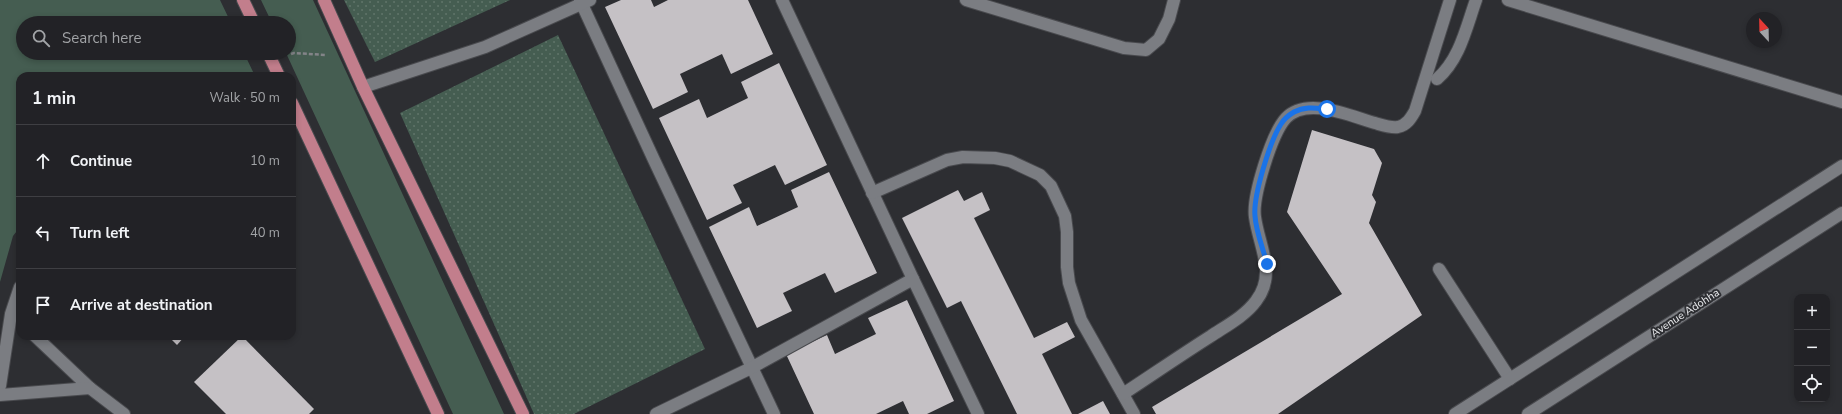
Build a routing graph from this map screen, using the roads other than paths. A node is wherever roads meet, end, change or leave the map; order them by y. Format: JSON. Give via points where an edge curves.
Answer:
{"nodes":[{"id":1,"x":243,"y":0,"type":"edge"},
{"id":2,"x":324,"y":0,"type":"edge"},
{"id":3,"x":782,"y":0,"type":"edge"},
{"id":4,"x":966,"y":0,"type":"edge"},
{"id":5,"x":1174,"y":0,"type":"edge"},
{"id":6,"x":1450,"y":0,"type":"edge"},
{"id":7,"x":1476,"y":0,"type":"edge"},
{"id":8,"x":1508,"y":0,"type":"edge"},
{"id":9,"x":584,"y":1,"type":"edge"},
{"id":10,"x":251,"y":16,"type":"edge"},
{"id":11,"x":272,"y":60,"type":"edge"},
{"id":12,"x":277,"y":72,"type":"edge"},
{"id":13,"x":1437,"y":79,"type":"dead end"},
{"id":14,"x":362,"y":87,"type":"junction"},
{"id":15,"x":1842,"y":102,"type":"edge"},
{"id":16,"x":296,"y":112,"type":"edge"},
{"id":17,"x":1842,"y":166,"type":"edge"},
{"id":18,"x":872,"y":192,"type":"junction"},
{"id":19,"x":1842,"y":213,"type":"edge"},
{"id":20,"x":1439,"y":269,"type":"dead end"},
{"id":21,"x":913,"y":279,"type":"junction"},
{"id":22,"x":16,"y":318,"type":"edge"},
{"id":23,"x":39,"y":340,"type":"edge"},
{"id":24,"x":752,"y":368,"type":"junction"},
{"id":25,"x":1510,"y":379,"type":"junction"},
{"id":26,"x":0,"y":386,"type":"edge"},
{"id":27,"x":90,"y":388,"type":"junction"},
{"id":28,"x":1122,"y":394,"type":"junction"},
{"id":29,"x":0,"y":395,"type":"edge"},
{"id":30,"x":124,"y":414,"type":"edge"},
{"id":31,"x":438,"y":414,"type":"edge"},
{"id":32,"x":523,"y":414,"type":"edge"},
{"id":33,"x":656,"y":414,"type":"edge"},
{"id":34,"x":774,"y":414,"type":"edge"},
{"id":35,"x":978,"y":414,"type":"edge"},
{"id":36,"x":1134,"y":414,"type":"edge"},
{"id":37,"x":1455,"y":414,"type":"edge"},
{"id":38,"x":1528,"y":414,"type":"edge"}],
"edges":[{"from":1,"to":10,"type":"main road"},
{"from":2,"to":14,"type":"main road"},
{"from":3,"to":18,"type":"street"},
{"from":4,"to":5,"type":"street","via":[[1124,48],[1146,50],[1159,39]]},
{"from":6,"to":28,"type":"street","via":[[1415,111],[1405,124],[1391,127],[1327,109],[1305,108],[1295,111],[1281,124],[1259,183],[1255,203],[1257,228],[1267,264],[1267,276],[1256,301],[1236,319]]},
{"from":7,"to":13,"type":"street","via":[[1455,58]]},
{"from":8,"to":15,"type":"street"},
{"from":9,"to":14,"type":"street","via":[[485,47]]},
{"from":9,"to":24,"type":"street"},
{"from":11,"to":12,"type":"main road"},
{"from":14,"to":32,"type":"main road"},
{"from":16,"to":31,"type":"main road"},
{"from":17,"to":25,"type":"street"},
{"from":18,"to":21,"type":"street"},
{"from":18,"to":28,"type":"street","via":[[947,160],[963,157],[1003,159],[1040,175],[1051,186],[1064,216],[1068,272],[1076,308]]},
{"from":19,"to":38,"type":"street","name":"Avenue Adohha"},
{"from":20,"to":25,"type":"street"},
{"from":21,"to":24,"type":"street"},
{"from":21,"to":35,"type":"street"},
{"from":22,"to":26,"type":"street"},
{"from":23,"to":27,"type":"street"},
{"from":24,"to":33,"type":"street"},
{"from":24,"to":34,"type":"street"},
{"from":25,"to":37,"type":"street"},
{"from":27,"to":29,"type":"street"},
{"from":27,"to":30,"type":"street"},
{"from":28,"to":36,"type":"street"}]}
